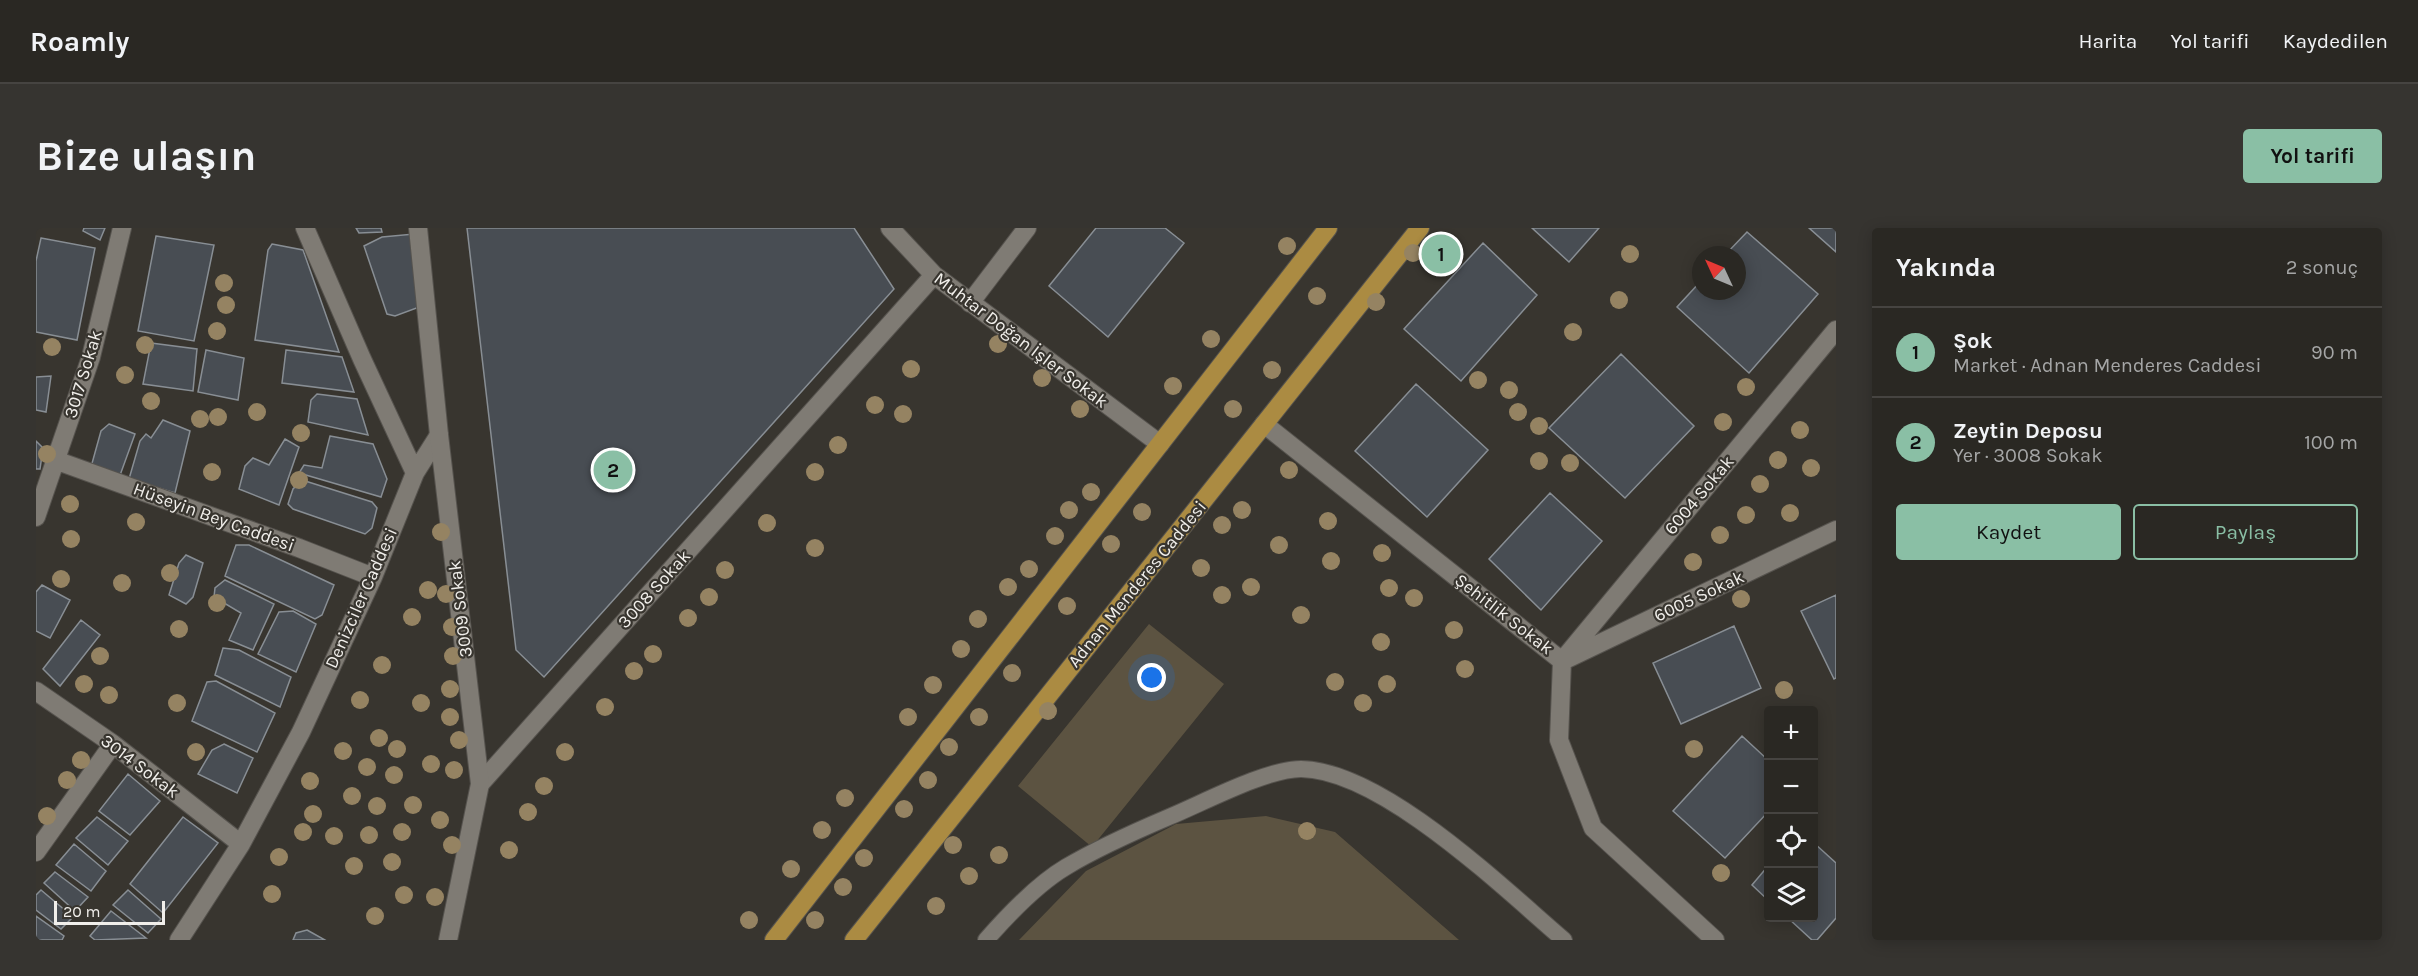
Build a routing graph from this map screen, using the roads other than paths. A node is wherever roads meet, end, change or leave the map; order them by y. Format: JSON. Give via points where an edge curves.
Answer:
{"nodes":[{"id":1,"x":122,"y":228,"type":"edge"},
{"id":2,"x":305,"y":228,"type":"edge"},
{"id":3,"x":418,"y":228,"type":"edge"},
{"id":4,"x":890,"y":228,"type":"edge"},
{"id":5,"x":1027,"y":228,"type":"edge"},
{"id":6,"x":1328,"y":228,"type":"edge"},
{"id":7,"x":1420,"y":228,"type":"edge"},
{"id":8,"x":934,"y":275,"type":"junction"},
{"id":9,"x":970,"y":303,"type":"junction"},
{"id":10,"x":1835,"y":333,"type":"edge"},
{"id":11,"x":1264,"y":424,"type":"junction"},
{"id":12,"x":439,"y":435,"type":"junction"},
{"id":13,"x":1160,"y":444,"type":"junction"},
{"id":14,"x":55,"y":460,"type":"junction"},
{"id":15,"x":415,"y":473,"type":"junction"},
{"id":16,"x":41,"y":486,"type":"edge"},
{"id":17,"x":36,"y":517,"type":"edge"},
{"id":18,"x":1836,"y":531,"type":"edge"},
{"id":19,"x":373,"y":577,"type":"junction"},
{"id":20,"x":1563,"y":661,"type":"junction"},
{"id":21,"x":36,"y":691,"type":"edge"},
{"id":22,"x":112,"y":744,"type":"junction"},
{"id":23,"x":480,"y":784,"type":"junction"},
{"id":24,"x":241,"y":844,"type":"junction"},
{"id":25,"x":36,"y":852,"type":"edge"},
{"id":26,"x":179,"y":940,"type":"edge"},
{"id":27,"x":448,"y":940,"type":"edge"},
{"id":28,"x":774,"y":940,"type":"edge"},
{"id":29,"x":854,"y":940,"type":"edge"},
{"id":30,"x":986,"y":940,"type":"edge"},
{"id":31,"x":1564,"y":940,"type":"edge"},
{"id":32,"x":1715,"y":940,"type":"edge"}],
"edges":[{"from":1,"to":14,"type":"street","name":"3017 Sokak","via":[[91,357]]},
{"from":2,"to":15,"type":"street"},
{"from":3,"to":12,"type":"street"},
{"from":4,"to":8,"type":"street","name":"Muhtar Doğan İşler Sokak"},
{"from":5,"to":9,"type":"street"},
{"from":6,"to":13,"type":"main road"},
{"from":7,"to":11,"type":"main road","name":"Adnan Menderes Caddesi"},
{"from":8,"to":9,"type":"street","name":"Muhtar Doğan İşler Sokak"},
{"from":8,"to":23,"type":"street","name":"3008 Sokak"},
{"from":9,"to":13,"type":"street","name":"Muhtar Doğan İşler Sokak"},
{"from":10,"to":20,"type":"street","name":"6004 Sokak"},
{"from":11,"to":20,"type":"street","name":"Şehitlik Sokak"},
{"from":11,"to":29,"type":"main road","name":"Adnan Menderes Caddesi"},
{"from":12,"to":15,"type":"street","name":"Denizciler Caddesi"},
{"from":12,"to":23,"type":"street","name":"3009 Sokak"},
{"from":13,"to":28,"type":"main road"},
{"from":14,"to":16,"type":"street","name":"3017 Sokak"},
{"from":14,"to":19,"type":"street","name":"Hüseyin Bey Caddesi"},
{"from":15,"to":19,"type":"street","name":"Denizciler Caddesi"},
{"from":16,"to":17,"type":"street","name":"3017 Sokak"},
{"from":18,"to":20,"type":"street","name":"6005 Sokak"},
{"from":19,"to":24,"type":"street","name":"Denizciler Caddesi","via":[[301,732]]},
{"from":20,"to":32,"type":"street","name":"Şehitlik Sokak","via":[[1559,740],[1593,828]]},
{"from":21,"to":22,"type":"street","name":"3014 Sokak"},
{"from":22,"to":24,"type":"street","name":"3014 Sokak"},
{"from":22,"to":25,"type":"street"},
{"from":23,"to":27,"type":"street"},
{"from":24,"to":26,"type":"street","name":"Denizciler Caddesi"},
{"from":30,"to":31,"type":"lane","via":[[1009,914],[1065,867],[1266,776],[1300,769],[1334,774],[1392,802],[1462,853]]}]}
